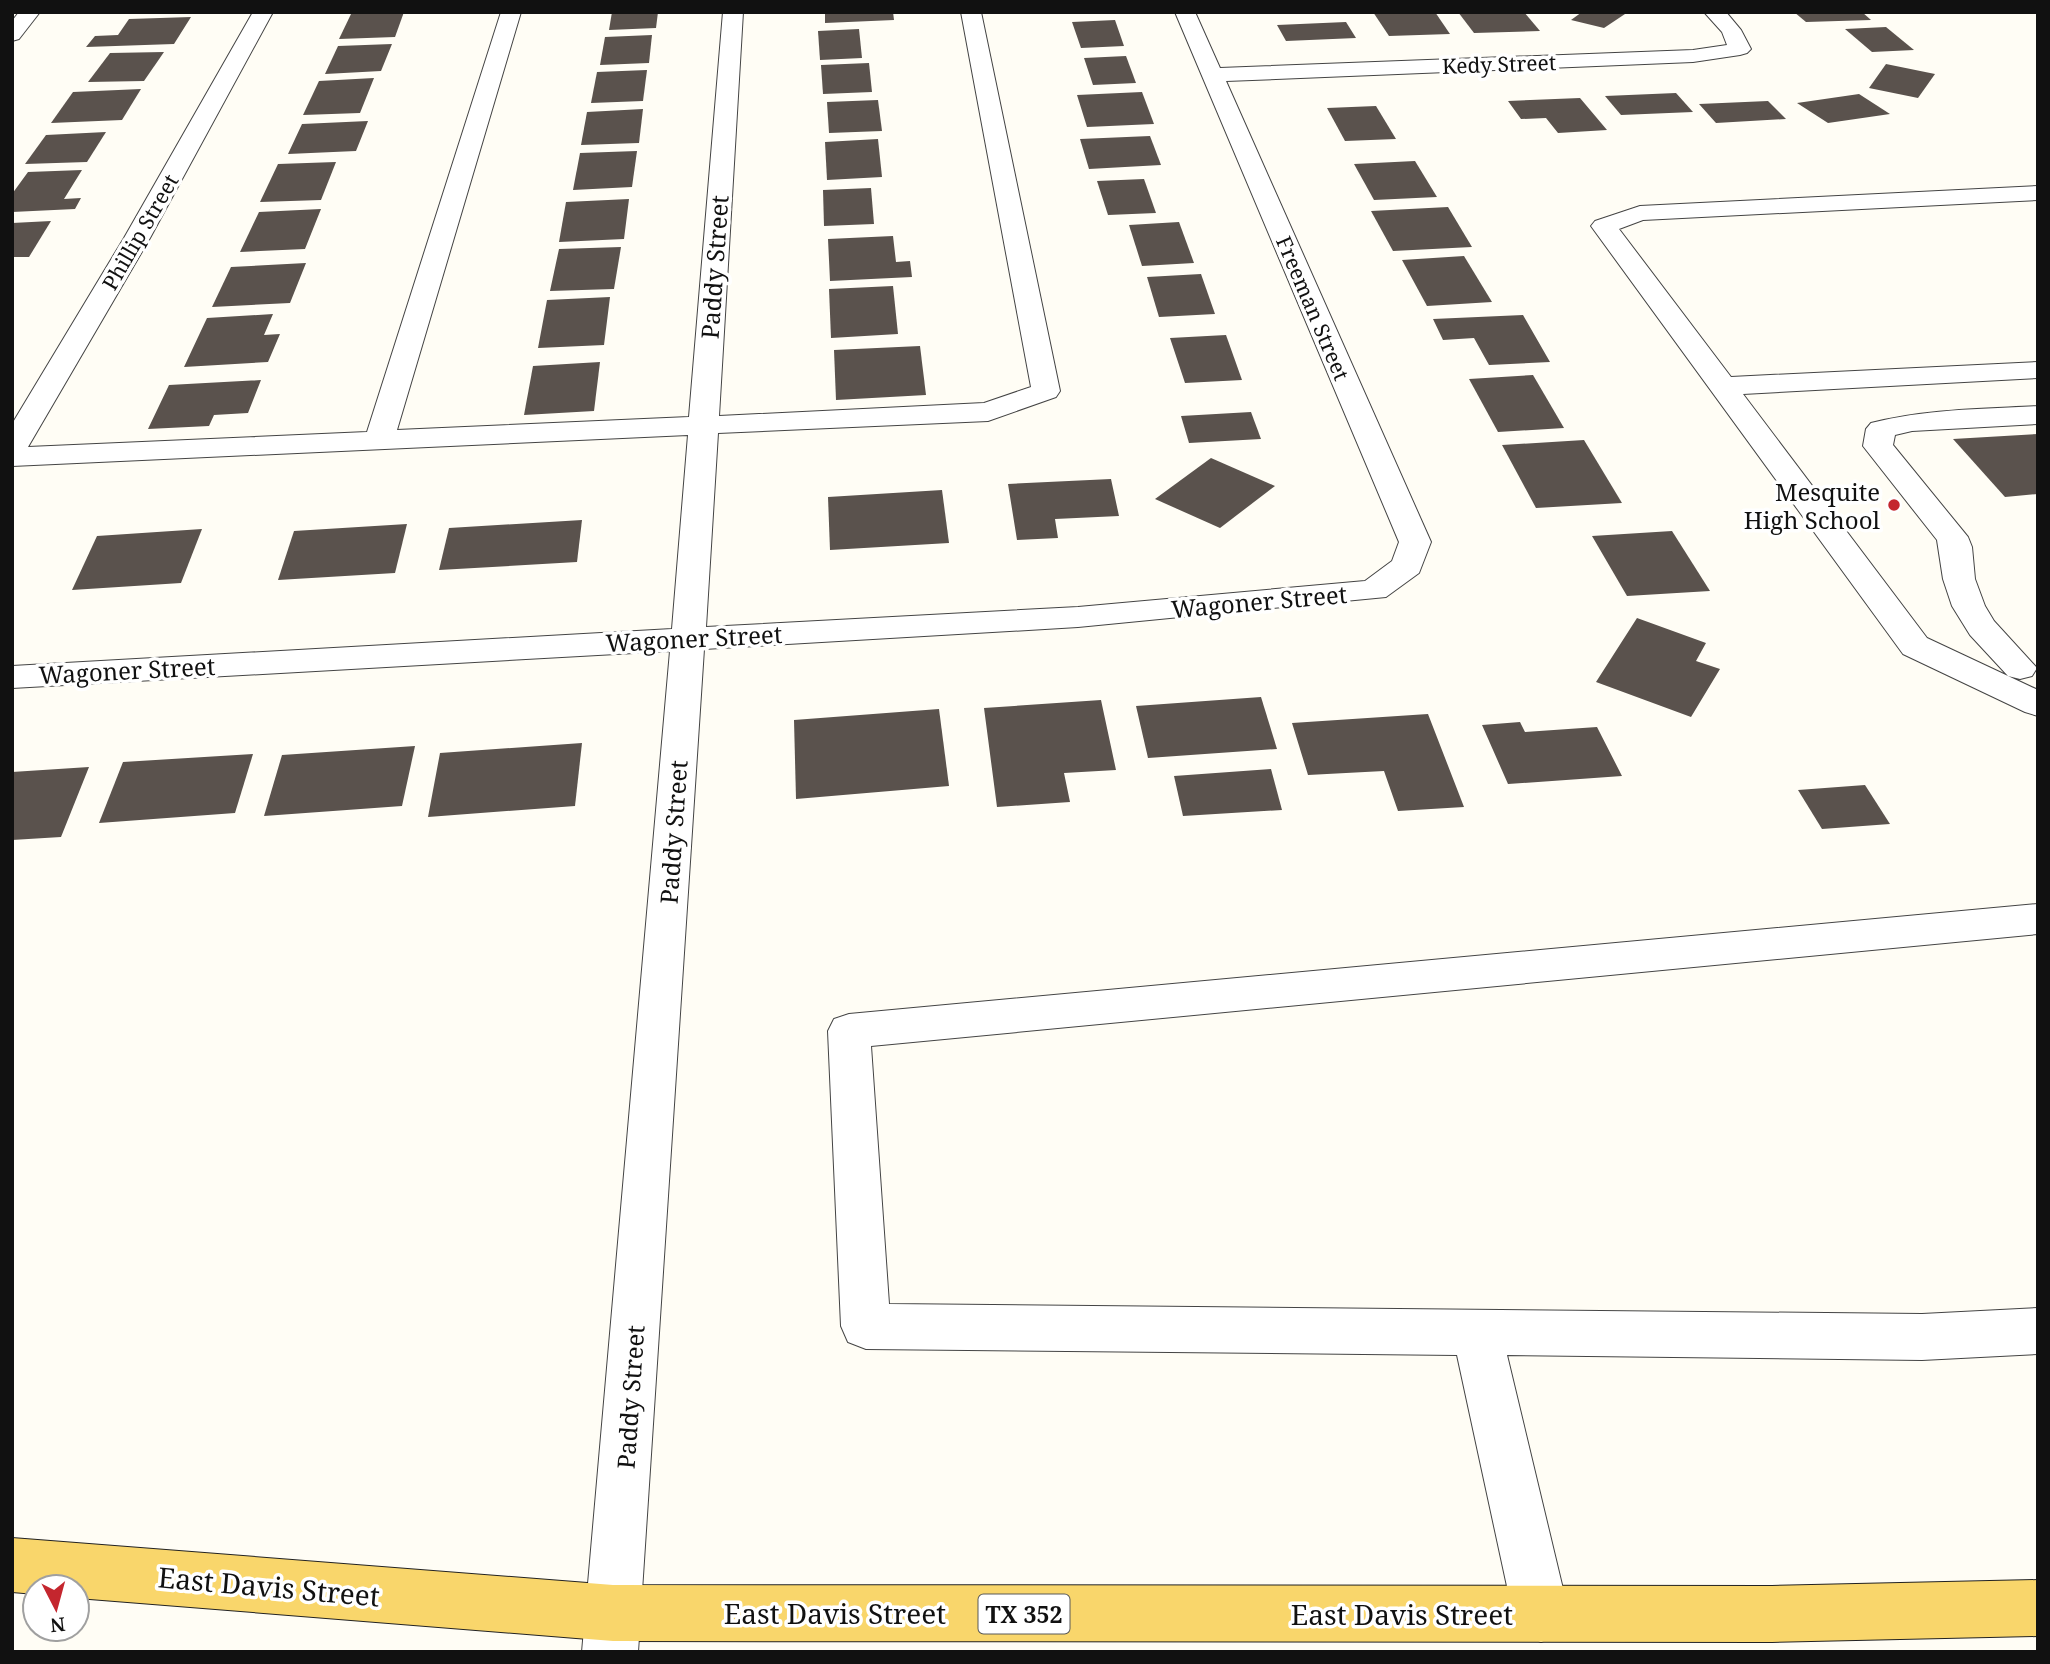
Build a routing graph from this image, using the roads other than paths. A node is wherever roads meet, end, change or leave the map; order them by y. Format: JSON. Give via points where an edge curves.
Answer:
{"nodes":[{"id":1,"x":30,"y":12,"type":"edge"},
{"id":2,"x":263,"y":12,"type":"edge"},
{"id":3,"x":511,"y":12,"type":"edge"},
{"id":4,"x":733,"y":12,"type":"edge"},
{"id":5,"x":971,"y":12,"type":"edge"},
{"id":6,"x":1185,"y":12,"type":"edge"},
{"id":7,"x":1714,"y":12,"type":"edge"},
{"id":8,"x":12,"y":35,"type":"edge"},
{"id":9,"x":1212,"y":75,"type":"junction"},
{"id":10,"x":2038,"y":193,"type":"edge"},
{"id":11,"x":2038,"y":370,"type":"edge"},
{"id":12,"x":1723,"y":386,"type":"junction"},
{"id":13,"x":2038,"y":415,"type":"edge"},
{"id":14,"x":703,"y":424,"type":"junction"},
{"id":15,"x":379,"y":440,"type":"junction"},
{"id":16,"x":12,"y":449,"type":"edge"},
{"id":17,"x":12,"y":457,"type":"edge"},
{"id":18,"x":1374,"y":590,"type":"joint"},
{"id":19,"x":688,"y":638,"type":"junction"},
{"id":20,"x":2029,"y":667,"type":"edge"},
{"id":21,"x":1972,"y":671,"type":"junction"},
{"id":22,"x":12,"y":677,"type":"edge"},
{"id":23,"x":2038,"y":704,"type":"edge"},
{"id":24,"x":2038,"y":919,"type":"edge"},
{"id":25,"x":2038,"y":1331,"type":"edge"},
{"id":26,"x":1477,"y":1333,"type":"junction"},
{"id":27,"x":12,"y":1565,"type":"edge"},
{"id":28,"x":2038,"y":1608,"type":"edge"},
{"id":29,"x":1541,"y":1614,"type":"junction"},
{"id":30,"x":612,"y":1632,"type":"edge"}],
"edges":[{"from":1,"to":8,"type":"street"},
{"from":2,"to":16,"type":"street","name":"Phillip Street"},
{"from":3,"to":15,"type":"street"},
{"from":4,"to":14,"type":"street","name":"Paddy Street"},
{"from":5,"to":14,"type":"street","via":[[1046,391],[988,412]]},
{"from":6,"to":9,"type":"street","name":"Freeman Street"},
{"from":7,"to":9,"type":"street","name":"Kedy Street","via":[[1731,30],[1740,50],[1693,56]]},
{"from":9,"to":18,"type":"street","name":"Freeman Street","via":[[1415,542],[1407,566]]},
{"from":10,"to":12,"type":"street","via":[[1640,213],[1604,226]]},
{"from":11,"to":12,"type":"street"},
{"from":12,"to":21,"type":"street","via":[[1915,646]]},
{"from":13,"to":20,"type":"street","via":[[1912,422],[1881,429],[1878,446],[1958,547],[1958,577],[1973,619]]},
{"from":14,"to":15,"type":"street"},
{"from":14,"to":19,"type":"street","name":"Paddy Street"},
{"from":15,"to":17,"type":"street"},
{"from":18,"to":19,"type":"street","name":"Wagoner Street","via":[[1078,617]]},
{"from":19,"to":22,"type":"street","name":"Wagoner Street"},
{"from":19,"to":30,"type":"street","name":"Paddy Street"},
{"from":20,"to":21,"type":"street"},
{"from":21,"to":23,"type":"street"},
{"from":24,"to":26,"type":"street","via":[[849,1031],[866,1326]]},
{"from":25,"to":26,"type":"street","via":[[1922,1337]]},
{"from":26,"to":29,"type":"street"},
{"from":27,"to":30,"type":"main road","name":"East Davis Street","number":"TX 352"},
{"from":28,"to":29,"type":"main road","name":"East Davis Street","number":"TX 352"},
{"from":29,"to":30,"type":"main road","name":"East Davis Street","number":"TX 352"}]}
